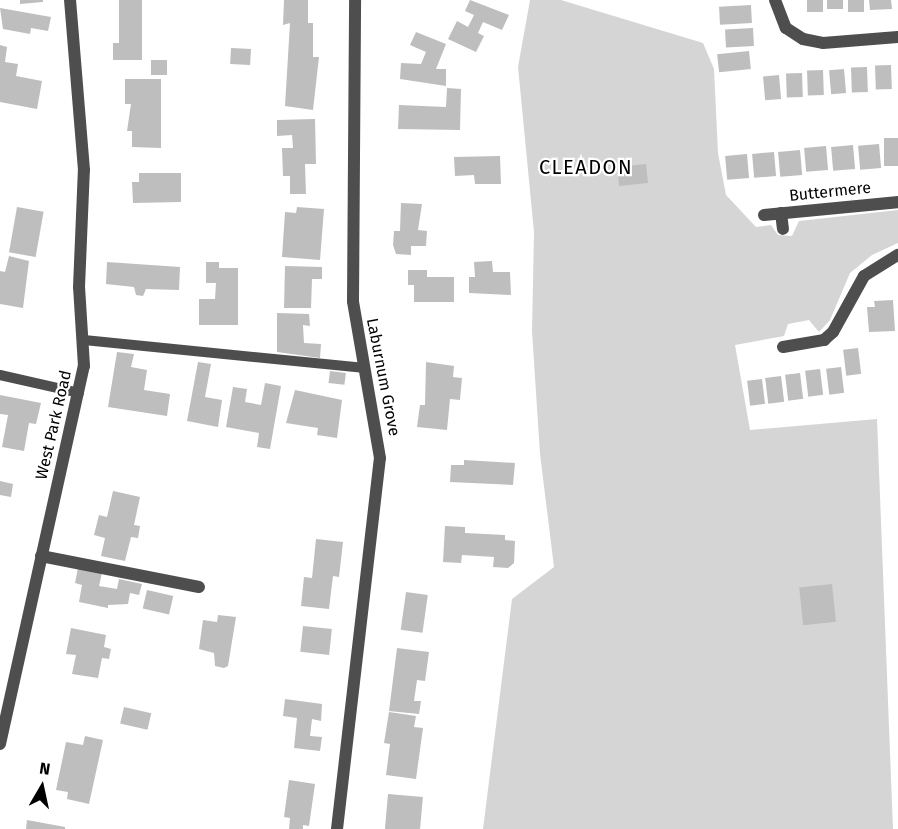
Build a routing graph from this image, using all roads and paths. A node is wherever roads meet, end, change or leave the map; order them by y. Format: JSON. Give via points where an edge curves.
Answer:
{"nodes":[{"id":1,"x":70,"y":0,"type":"edge"},
{"id":2,"x":355,"y":0,"type":"edge"},
{"id":3,"x":775,"y":0,"type":"edge"},
{"id":4,"x":898,"y":37,"type":"edge"},
{"id":5,"x":898,"y":202,"type":"edge"},
{"id":6,"x":781,"y":213,"type":"junction"},
{"id":7,"x":764,"y":215,"type":"dead end"},
{"id":8,"x":783,"y":229,"type":"dead end"},
{"id":9,"x":898,"y":255,"type":"edge"},
{"id":10,"x":797,"y":330,"type":"dead end"},
{"id":11,"x":84,"y":340,"type":"junction"},
{"id":12,"x":799,"y":344,"type":"junction"},
{"id":13,"x":783,"y":347,"type":"dead end"},
{"id":14,"x":363,"y":368,"type":"junction"},
{"id":15,"x":0,"y":375,"type":"edge"},
{"id":16,"x":79,"y":393,"type":"junction"},
{"id":17,"x":41,"y":556,"type":"junction"},
{"id":18,"x":199,"y":587,"type":"dead end"},
{"id":19,"x":0,"y":744,"type":"edge"},
{"id":20,"x":337,"y":829,"type":"edge"}],
"edges":[{"from":1,"to":11,"type":"street","name":"West Park Road","via":[[84,170],[79,287]]},
{"from":2,"to":14,"type":"street","name":"Laburnum Grove","via":[[353,301]]},
{"from":3,"to":4,"type":"street","via":[[786,28],[803,39],[824,43]]},
{"from":5,"to":6,"type":"street","name":"Buttermere"},
{"from":6,"to":7,"type":"street","name":"Buttermere"},
{"from":6,"to":8,"type":"street"},
{"from":9,"to":12,"type":"street","via":[[864,276],[833,332],[824,340]]},
{"from":10,"to":12,"type":"street"},
{"from":11,"to":14,"type":"lane"},
{"from":11,"to":16,"type":"street","name":"West Park Road"},
{"from":12,"to":13,"type":"street"},
{"from":14,"to":20,"type":"street","name":"Laburnum Grove","via":[[380,458]]},
{"from":15,"to":16,"type":"lane"},
{"from":16,"to":17,"type":"street","name":"West Park Road"},
{"from":17,"to":18,"type":"street"},
{"from":17,"to":19,"type":"street","name":"West Park Road"}]}
